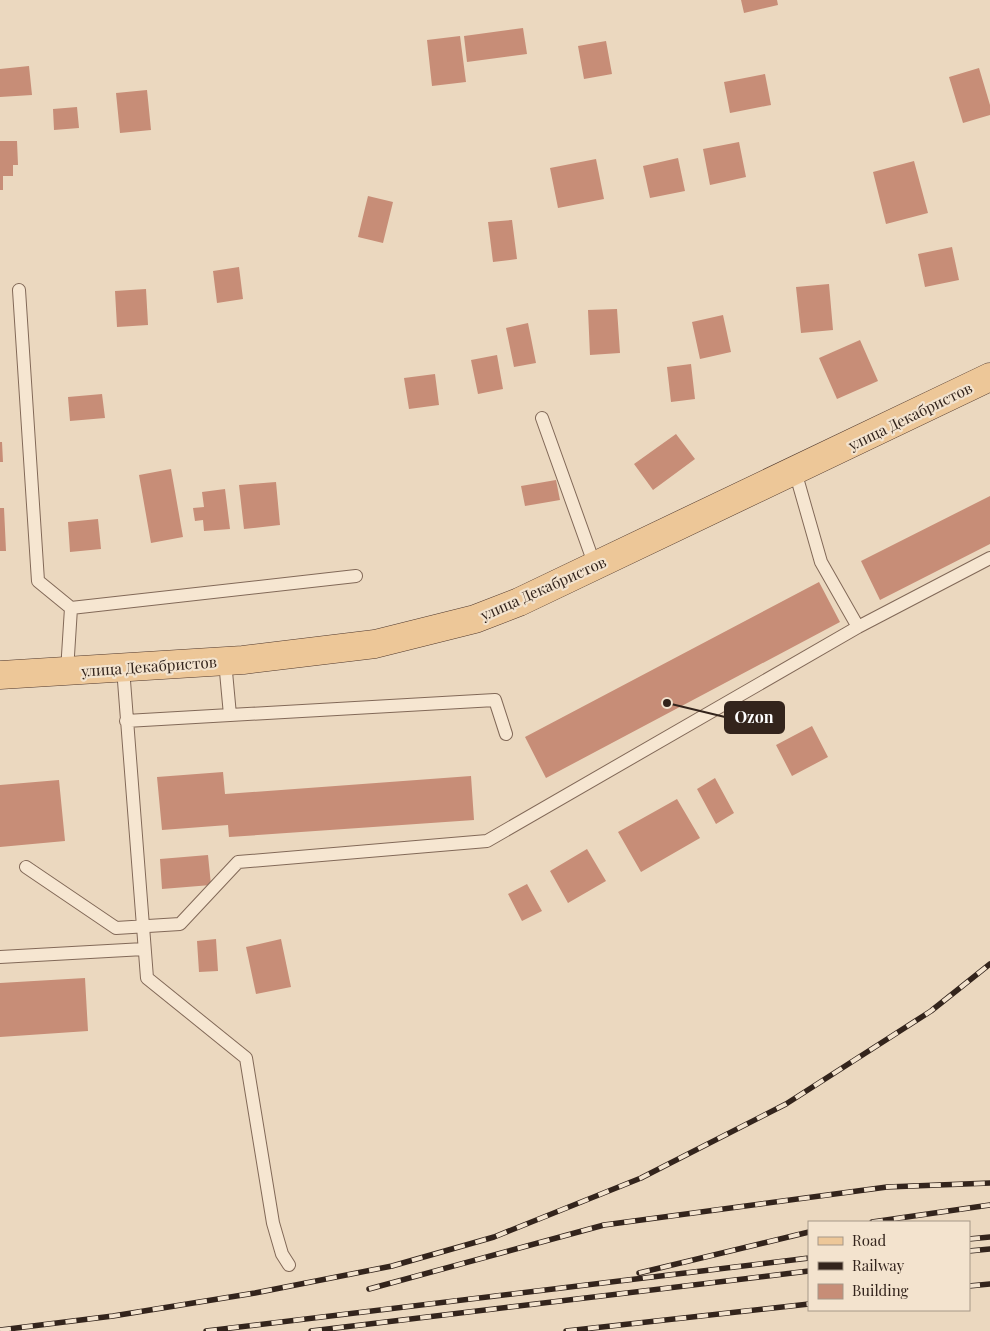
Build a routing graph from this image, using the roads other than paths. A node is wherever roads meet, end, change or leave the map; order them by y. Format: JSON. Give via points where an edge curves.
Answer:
{"nodes":[{"id":1,"x":19,"y":290,"type":"dead end"},
{"id":2,"x":990,"y":377,"type":"edge"},
{"id":3,"x":542,"y":418,"type":"dead end"},
{"id":4,"x":795,"y":471,"type":"junction"},
{"id":5,"x":990,"y":558,"type":"edge"},
{"id":6,"x":596,"y":566,"type":"junction"},
{"id":7,"x":356,"y":576,"type":"dead end"},
{"id":8,"x":71,"y":608,"type":"junction"},
{"id":9,"x":858,"y":627,"type":"junction"},
{"id":10,"x":225,"y":661,"type":"junction"},
{"id":11,"x":123,"y":668,"type":"junction"},
{"id":12,"x":67,"y":671,"type":"junction"},
{"id":13,"x":0,"y":675,"type":"edge"},
{"id":14,"x":230,"y":715,"type":"junction"},
{"id":15,"x":126,"y":721,"type":"junction"},
{"id":16,"x":506,"y":734,"type":"dead end"},
{"id":17,"x":26,"y":867,"type":"dead end"},
{"id":18,"x":142,"y":925,"type":"junction"},
{"id":19,"x":144,"y":949,"type":"junction"},
{"id":20,"x":0,"y":957,"type":"edge"},
{"id":21,"x":289,"y":1265,"type":"dead end"}],
"edges":[{"from":1,"to":8,"type":"lane","via":[[38,581]]},
{"from":2,"to":4,"type":"main road","name":"улица Декабристов"},
{"from":3,"to":6,"type":"lane"},
{"from":4,"to":6,"type":"main road","name":"улица Декабристов"},
{"from":4,"to":9,"type":"lane","via":[[821,562]]},
{"from":5,"to":9,"type":"lane"},
{"from":6,"to":10,"type":"main road","name":"улица Декабристов","via":[[519,602],[425,633],[375,644]]},
{"from":7,"to":8,"type":"lane"},
{"from":8,"to":12,"type":"lane"},
{"from":9,"to":18,"type":"lane","via":[[487,841],[238,862],[180,924]]},
{"from":10,"to":11,"type":"main road","name":"улица Декабристов"},
{"from":10,"to":14,"type":"lane"},
{"from":11,"to":12,"type":"main road","name":"улица Декабристов"},
{"from":11,"to":15,"type":"lane"},
{"from":12,"to":13,"type":"main road","name":"улица Декабристов"},
{"from":14,"to":15,"type":"lane"},
{"from":14,"to":16,"type":"lane","via":[[495,700]]},
{"from":15,"to":18,"type":"lane"},
{"from":17,"to":18,"type":"lane","via":[[116,928]]},
{"from":18,"to":19,"type":"lane"},
{"from":19,"to":20,"type":"lane"},
{"from":19,"to":21,"type":"lane","via":[[147,978],[246,1058],[272,1223]]}]}
